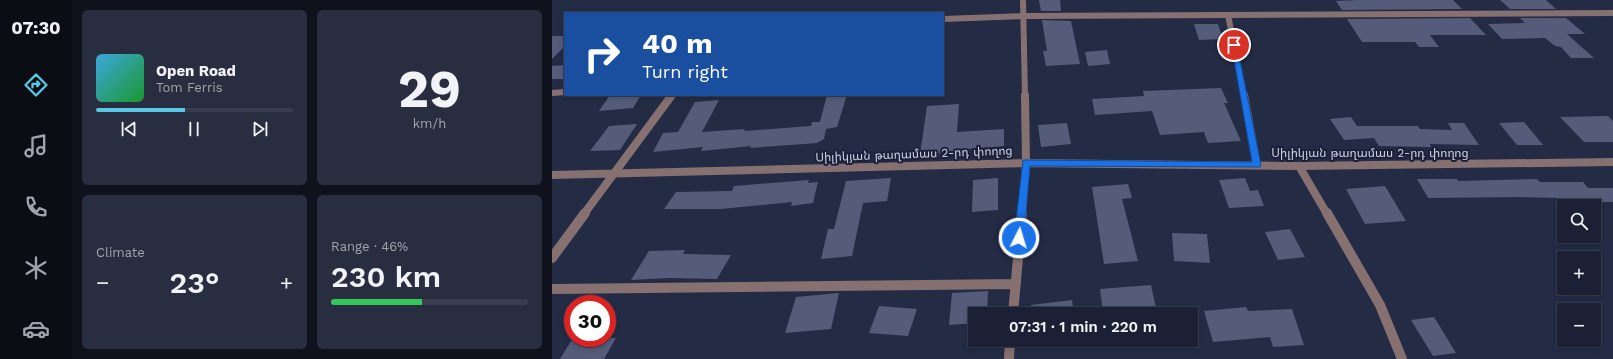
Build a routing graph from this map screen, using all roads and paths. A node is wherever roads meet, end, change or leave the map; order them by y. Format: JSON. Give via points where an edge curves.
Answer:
{"nodes":[{"id":1,"x":1024,"y":0,"type":"edge"},
{"id":2,"x":1613,"y":13,"type":"edge"},
{"id":3,"x":1228,"y":15,"type":"junction"},
{"id":4,"x":1025,"y":16,"type":"junction"},
{"id":5,"x":944,"y":19,"type":"edge"},
{"id":6,"x":552,"y":92,"type":"edge"},
{"id":7,"x":564,"y":92,"type":"edge"},
{"id":8,"x":671,"y":96,"type":"edge"},
{"id":9,"x":1026,"y":162,"type":"junction"},
{"id":10,"x":1613,"y":162,"type":"edge"},
{"id":11,"x":1257,"y":165,"type":"junction"},
{"id":12,"x":1299,"y":166,"type":"junction"},
{"id":13,"x":613,"y":174,"type":"junction"},
{"id":14,"x":552,"y":176,"type":"edge"},
{"id":15,"x":552,"y":258,"type":"edge"},
{"id":16,"x":1015,"y":284,"type":"junction"},
{"id":17,"x":552,"y":289,"type":"edge"},
{"id":18,"x":1013,"y":307,"type":"edge"},
{"id":19,"x":1010,"y":347,"type":"edge"},
{"id":20,"x":1009,"y":359,"type":"edge"},
{"id":21,"x":1402,"y":359,"type":"edge"}],
"edges":[{"from":1,"to":4,"type":"street"},
{"from":2,"to":3,"type":"street"},
{"from":3,"to":4,"type":"street"},
{"from":3,"to":11,"type":"street"},
{"from":4,"to":5,"type":"street"},
{"from":4,"to":9,"type":"street"},
{"from":6,"to":7,"type":"street"},
{"from":8,"to":13,"type":"street"},
{"from":9,"to":11,"type":"street","name":"Սիլիկյան թաղամաս 2-րդ փողոց"},
{"from":9,"to":13,"type":"street","name":"Սիլիկյան թաղամաս 2-րդ փողոց"},
{"from":9,"to":16,"type":"street"},
{"from":10,"to":12,"type":"street","name":"Սիլիկյան թաղամաս 2-րդ փողոց"},
{"from":11,"to":12,"type":"street","name":"Սիլիկյան թաղամաս 2-րդ փողոց"},
{"from":12,"to":21,"type":"street","via":[[1380,305]]},
{"from":13,"to":14,"type":"street","name":"Սիլիկյան թաղամաս 2-րդ փողոց"},
{"from":13,"to":15,"type":"street"},
{"from":16,"to":17,"type":"street"},
{"from":16,"to":18,"type":"street"},
{"from":19,"to":20,"type":"street"}]}
